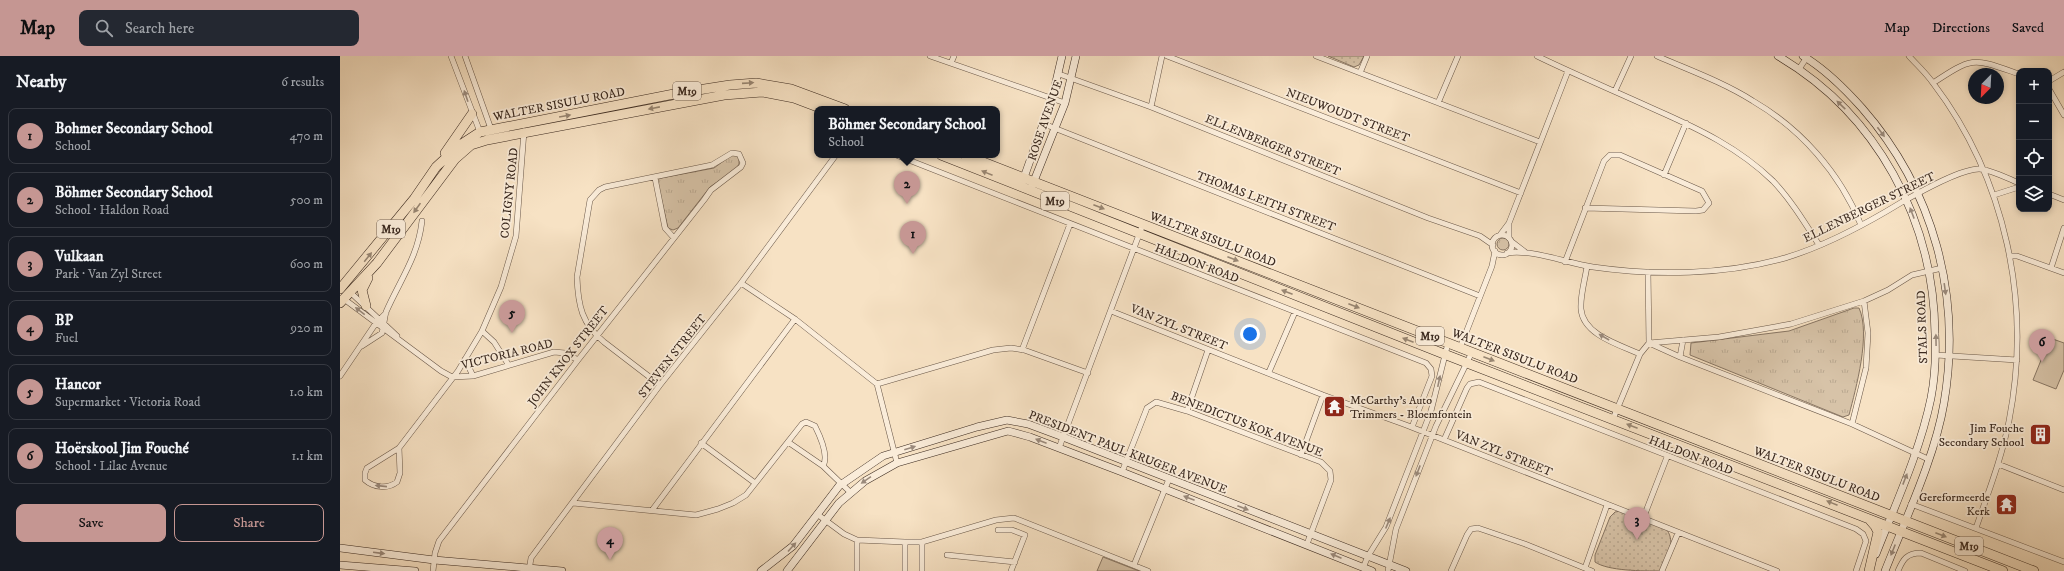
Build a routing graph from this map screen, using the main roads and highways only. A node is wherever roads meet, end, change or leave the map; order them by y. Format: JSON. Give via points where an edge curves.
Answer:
{"nodes":[{"id":1,"x":723,"y":90,"type":"junction"},
{"id":2,"x":790,"y":93,"type":"junction"},
{"id":3,"x":667,"y":95,"type":"junction"},
{"id":4,"x":670,"y":105,"type":"junction"},
{"id":5,"x":817,"y":106,"type":"edge"},
{"id":6,"x":835,"y":106,"type":"edge"},
{"id":7,"x":472,"y":114,"type":"road end"},
{"id":8,"x":486,"y":132,"type":"junction"},
{"id":9,"x":512,"y":135,"type":"junction"},
{"id":10,"x":471,"y":145,"type":"junction"},
{"id":11,"x":955,"y":158,"type":"edge"},
{"id":12,"x":973,"y":158,"type":"edge"},
{"id":13,"x":436,"y":167,"type":"junction"},
{"id":14,"x":1081,"y":200,"type":"junction"},
{"id":15,"x":1077,"y":210,"type":"junction"},
{"id":16,"x":1217,"y":253,"type":"junction"},
{"id":17,"x":377,"y":263,"type":"junction"},
{"id":18,"x":1212,"y":263,"type":"junction"},
{"id":19,"x":1271,"y":274,"type":"junction"},
{"id":20,"x":1268,"y":285,"type":"junction"},
{"id":21,"x":342,"y":293,"type":"edge"},
{"id":22,"x":1326,"y":296,"type":"junction"},
{"id":23,"x":366,"y":306,"type":"road end"},
{"id":24,"x":1323,"y":306,"type":"junction"},
{"id":25,"x":1394,"y":322,"type":"junction"},
{"id":26,"x":1390,"y":332,"type":"junction"},
{"id":27,"x":1508,"y":366,"type":"junction"},
{"id":28,"x":1504,"y":377,"type":"junction"},
{"id":29,"x":1571,"y":391,"type":"junction"},
{"id":30,"x":1567,"y":401,"type":"junction"},
{"id":31,"x":1690,"y":438,"type":"junction"},
{"id":32,"x":1687,"y":447,"type":"junction"},
{"id":33,"x":1761,"y":465,"type":"junction"},
{"id":34,"x":1758,"y":474,"type":"junction"},
{"id":35,"x":1810,"y":484,"type":"junction"},
{"id":36,"x":1807,"y":494,"type":"junction"},
{"id":37,"x":1868,"y":518,"type":"junction"},
{"id":38,"x":1869,"y":571,"type":"edge"},
{"id":39,"x":2003,"y":571,"type":"edge"},
{"id":40,"x":2034,"y":571,"type":"edge"}],
"edges":[{"from":1,"to":2,"type":"highway","name":"WALTER SISULU ROAD","number":"M19"},
{"from":1,"to":3,"type":"highway","name":"WALTER SISULU ROAD","number":"M19"},
{"from":1,"to":4,"type":"highway","name":"WALTER SISULU ROAD","number":"M19"},
{"from":2,"to":5,"type":"highway","name":"WALTER SISULU ROAD","number":"M19"},
{"from":2,"to":6,"type":"highway","name":"WALTER SISULU ROAD","number":"M19"},
{"from":3,"to":4,"type":"highway"},
{"from":8,"to":3,"type":"highway","name":"WALTER SISULU ROAD","number":"M19","one_way":true},
{"from":4,"to":9,"type":"highway","name":"WALTER SISULU ROAD","number":"M19","one_way":true},
{"from":7,"to":13,"type":"highway"},
{"from":8,"to":9,"type":"highway"},
{"from":8,"to":10,"type":"highway"},
{"from":8,"to":13,"type":"highway","name":"WALTER SISULU ROAD","number":"M19","via":[[460,144]]},
{"from":9,"to":10,"type":"highway","name":"WALTER SISULU ROAD","number":"M19"},
{"from":10,"to":17,"type":"highway","name":"WALTER SISULU ROAD","number":"M19","one_way":true,"via":[[437,181]]},
{"from":15,"to":11,"type":"highway","name":"WALTER SISULU ROAD","number":"M19","one_way":true},
{"from":12,"to":14,"type":"highway","name":"WALTER SISULU ROAD","number":"M19"},
{"from":21,"to":13,"type":"highway","name":"WALTER SISULU ROAD","number":"M19","one_way":true},
{"from":14,"to":15,"type":"highway"},
{"from":14,"to":16,"type":"highway","name":"WALTER SISULU ROAD","number":"M19","one_way":true},
{"from":15,"to":18,"type":"highway","name":"WALTER SISULU ROAD","number":"M19"},
{"from":16,"to":18,"type":"highway"},
{"from":16,"to":19,"type":"highway","name":"WALTER SISULU ROAD","number":"M19","one_way":true},
{"from":17,"to":21,"type":"highway","name":"WALTER SISULU ROAD","number":"M19"},
{"from":17,"to":23,"type":"highway","via":[[362,290]]},
{"from":18,"to":20,"type":"highway","name":"WALTER SISULU ROAD","number":"M19"},
{"from":19,"to":20,"type":"highway"},
{"from":19,"to":22,"type":"highway","name":"WALTER SISULU ROAD","number":"M19"},
{"from":24,"to":20,"type":"highway","name":"WALTER SISULU ROAD","number":"M19","one_way":true},
{"from":22,"to":24,"type":"highway"},
{"from":22,"to":25,"type":"highway","name":"WALTER SISULU ROAD","number":"M19","one_way":true},
{"from":24,"to":26,"type":"highway","name":"WALTER SISULU ROAD","number":"M19"},
{"from":25,"to":26,"type":"highway"},
{"from":25,"to":27,"type":"highway","name":"WALTER SISULU ROAD","number":"M19","one_way":true},
{"from":28,"to":26,"type":"highway","name":"WALTER SISULU ROAD","number":"M19","one_way":true},
{"from":27,"to":28,"type":"highway"},
{"from":27,"to":29,"type":"highway","name":"WALTER SISULU ROAD","number":"M19"},
{"from":28,"to":30,"type":"highway","name":"WALTER SISULU ROAD","number":"M19"},
{"from":29,"to":30,"type":"highway"},
{"from":29,"to":31,"type":"highway","name":"WALTER SISULU ROAD","number":"M19"},
{"from":32,"to":30,"type":"highway","name":"WALTER SISULU ROAD","number":"M19","one_way":true},
{"from":31,"to":32,"type":"highway"},
{"from":31,"to":33,"type":"highway","name":"WALTER SISULU ROAD","number":"M19"},
{"from":32,"to":34,"type":"highway","name":"WALTER SISULU ROAD","number":"M19"},
{"from":33,"to":34,"type":"highway"},
{"from":33,"to":35,"type":"highway","name":"WALTER SISULU ROAD","number":"M19"},
{"from":34,"to":36,"type":"highway","name":"WALTER SISULU ROAD","number":"M19"},
{"from":35,"to":36,"type":"highway"},
{"from":35,"to":40,"type":"highway","name":"WALTER SISULU ROAD","number":"M19","one_way":true},
{"from":37,"to":36,"type":"highway","name":"WALTER SISULU ROAD","number":"M19","one_way":true},
{"from":37,"to":38,"type":"highway","via":[[1878,532]]},
{"from":37,"to":39,"type":"highway","name":"WALTER SISULU ROAD","number":"M19"}]}
